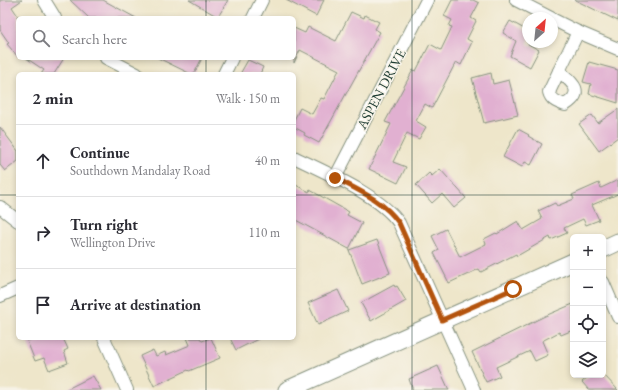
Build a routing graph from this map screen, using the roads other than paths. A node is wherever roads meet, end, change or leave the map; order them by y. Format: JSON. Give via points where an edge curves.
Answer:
{"nodes":[{"id":1,"x":44,"y":0,"type":"edge"},
{"id":2,"x":262,"y":0,"type":"edge"},
{"id":3,"x":428,"y":0,"type":"edge"},
{"id":4,"x":516,"y":0,"type":"edge"},
{"id":5,"x":540,"y":12,"type":"edge"},
{"id":6,"x":55,"y":16,"type":"edge"},
{"id":7,"x":254,"y":16,"type":"edge"},
{"id":8,"x":558,"y":21,"type":"edge"},
{"id":9,"x":578,"y":32,"type":"junction"},
{"id":10,"x":618,"y":49,"type":"edge"},
{"id":11,"x":110,"y":60,"type":"edge"},
{"id":12,"x":231,"y":60,"type":"edge"},
{"id":13,"x":559,"y":71,"type":"dead end"},
{"id":14,"x":133,"y":72,"type":"edge"},
{"id":15,"x":225,"y":72,"type":"edge"},
{"id":16,"x":296,"y":157,"type":"edge"},
{"id":17,"x":335,"y":178,"type":"junction"},
{"id":18,"x":0,"y":207,"type":"edge"},
{"id":19,"x":16,"y":219,"type":"edge"},
{"id":20,"x":618,"y":242,"type":"edge"},
{"id":21,"x":606,"y":248,"type":"edge"},
{"id":22,"x":570,"y":263,"type":"edge"},
{"id":23,"x":16,"y":289,"type":"edge"},
{"id":24,"x":606,"y":289,"type":"edge"},
{"id":25,"x":0,"y":296,"type":"edge"},
{"id":26,"x":618,"y":317,"type":"edge"},
{"id":27,"x":442,"y":320,"type":"junction"},
{"id":28,"x":105,"y":340,"type":"edge"},
{"id":29,"x":295,"y":388,"type":"edge"},
{"id":30,"x":127,"y":390,"type":"edge"},
{"id":31,"x":474,"y":390,"type":"edge"}],
"edges":[{"from":1,"to":6,"type":"street"},
{"from":2,"to":7,"type":"street"},
{"from":3,"to":17,"type":"street","name":"ASPEN DRIVE"},
{"from":4,"to":5,"type":"street"},
{"from":8,"to":9,"type":"street"},
{"from":9,"to":10,"type":"street"},
{"from":9,"to":13,"type":"street"},
{"from":11,"to":14,"type":"street"},
{"from":12,"to":15,"type":"street"},
{"from":16,"to":17,"type":"street"},
{"from":17,"to":27,"type":"street","via":[[363,193],[394,215]]},
{"from":18,"to":19,"type":"street"},
{"from":20,"to":21,"type":"street"},
{"from":22,"to":27,"type":"street"},
{"from":23,"to":25,"type":"street"},
{"from":24,"to":26,"type":"street"},
{"from":27,"to":29,"type":"street"},
{"from":27,"to":31,"type":"street"},
{"from":28,"to":30,"type":"street"}]}
